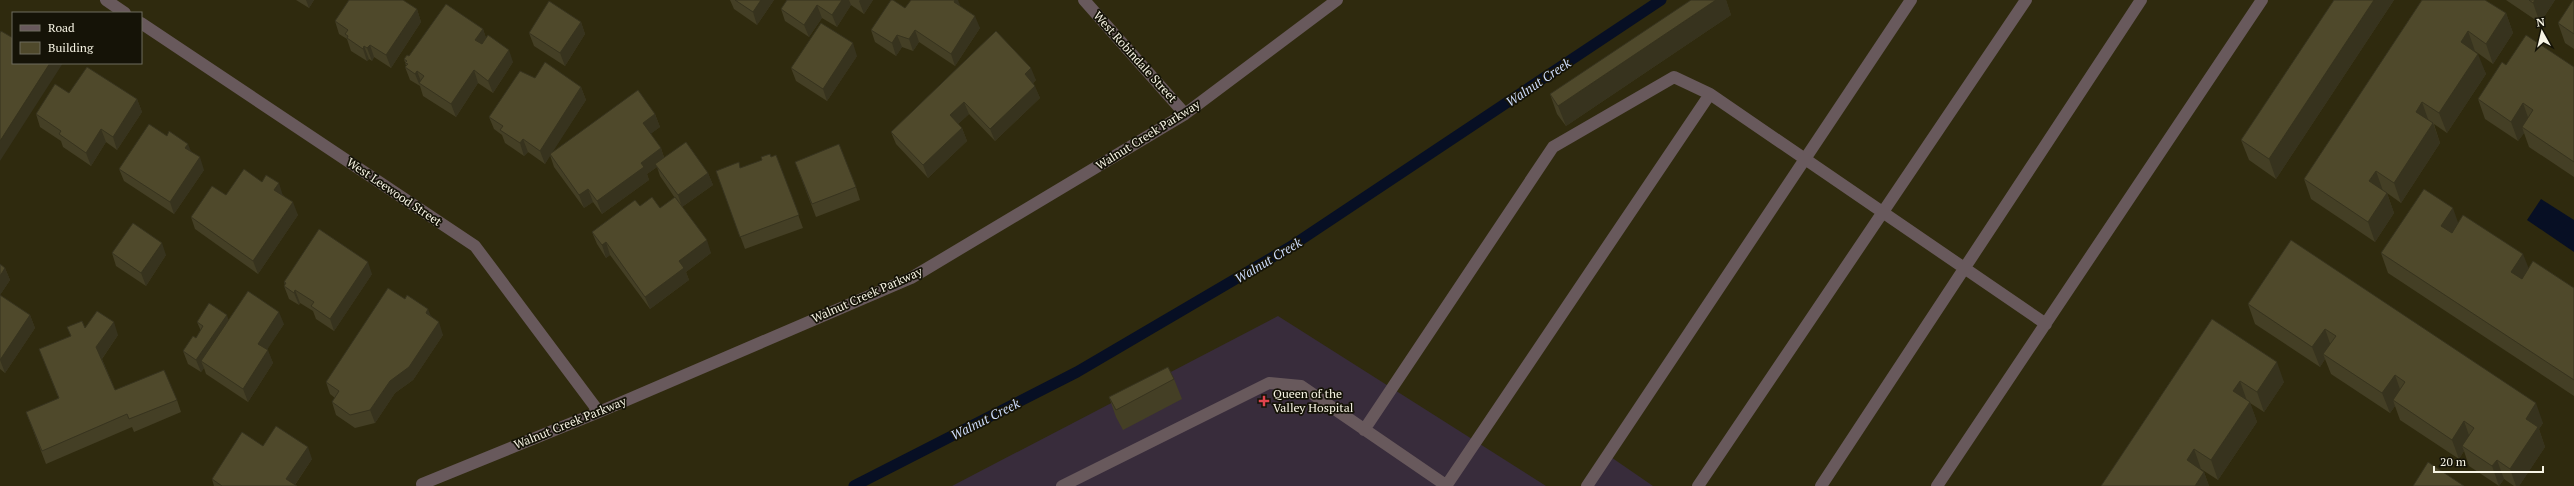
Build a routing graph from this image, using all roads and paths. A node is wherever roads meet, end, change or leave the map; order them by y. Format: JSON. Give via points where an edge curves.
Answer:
{"nodes":[{"id":1,"x":106,"y":0,"type":"edge"},
{"id":2,"x":1084,"y":0,"type":"edge"},
{"id":3,"x":1337,"y":0,"type":"edge"},
{"id":4,"x":1912,"y":0,"type":"edge"},
{"id":5,"x":2026,"y":0,"type":"edge"},
{"id":6,"x":2141,"y":0,"type":"edge"},
{"id":7,"x":2262,"y":0,"type":"edge"},
{"id":8,"x":124,"y":12,"type":"edge"},
{"id":9,"x":142,"y":24,"type":"edge"},
{"id":10,"x":1710,"y":94,"type":"junction"},
{"id":11,"x":1185,"y":114,"type":"junction"},
{"id":12,"x":1805,"y":160,"type":"junction"},
{"id":13,"x":1882,"y":212,"type":"junction"},
{"id":14,"x":1964,"y":268,"type":"junction"},
{"id":15,"x":2046,"y":324,"type":"junction"},
{"id":16,"x":599,"y":412,"type":"junction"},
{"id":17,"x":1364,"y":430,"type":"junction"},
{"id":18,"x":422,"y":484,"type":"dead end"},
{"id":19,"x":1062,"y":486,"type":"edge"},
{"id":20,"x":1446,"y":486,"type":"edge"},
{"id":21,"x":1587,"y":486,"type":"edge"},
{"id":22,"x":1698,"y":486,"type":"edge"},
{"id":23,"x":1821,"y":486,"type":"edge"},
{"id":24,"x":1937,"y":486,"type":"edge"}],
"edges":[{"from":1,"to":8,"type":"street"},
{"from":2,"to":11,"type":"street","name":"West Robindale Street"},
{"from":3,"to":11,"type":"street","name":"Walnut Creek Parkway"},
{"from":4,"to":12,"type":"street"},
{"from":5,"to":13,"type":"street"},
{"from":6,"to":14,"type":"street"},
{"from":7,"to":15,"type":"street"},
{"from":9,"to":16,"type":"street","name":"West Leewood Street","via":[[475,246]]},
{"from":10,"to":12,"type":"street"},
{"from":10,"to":17,"type":"street","via":[[1674,77],[1553,147]]},
{"from":10,"to":20,"type":"street"},
{"from":11,"to":16,"type":"street","name":"Walnut Creek Parkway","via":[[910,278]]},
{"from":12,"to":13,"type":"street"},
{"from":12,"to":21,"type":"street"},
{"from":13,"to":14,"type":"street"},
{"from":13,"to":22,"type":"street"},
{"from":14,"to":15,"type":"street"},
{"from":14,"to":23,"type":"street"},
{"from":15,"to":24,"type":"street"},
{"from":16,"to":18,"type":"street","name":"Walnut Creek Parkway"},
{"from":17,"to":19,"type":"street","via":[[1301,386],[1269,383]]},
{"from":17,"to":20,"type":"street"}]}
